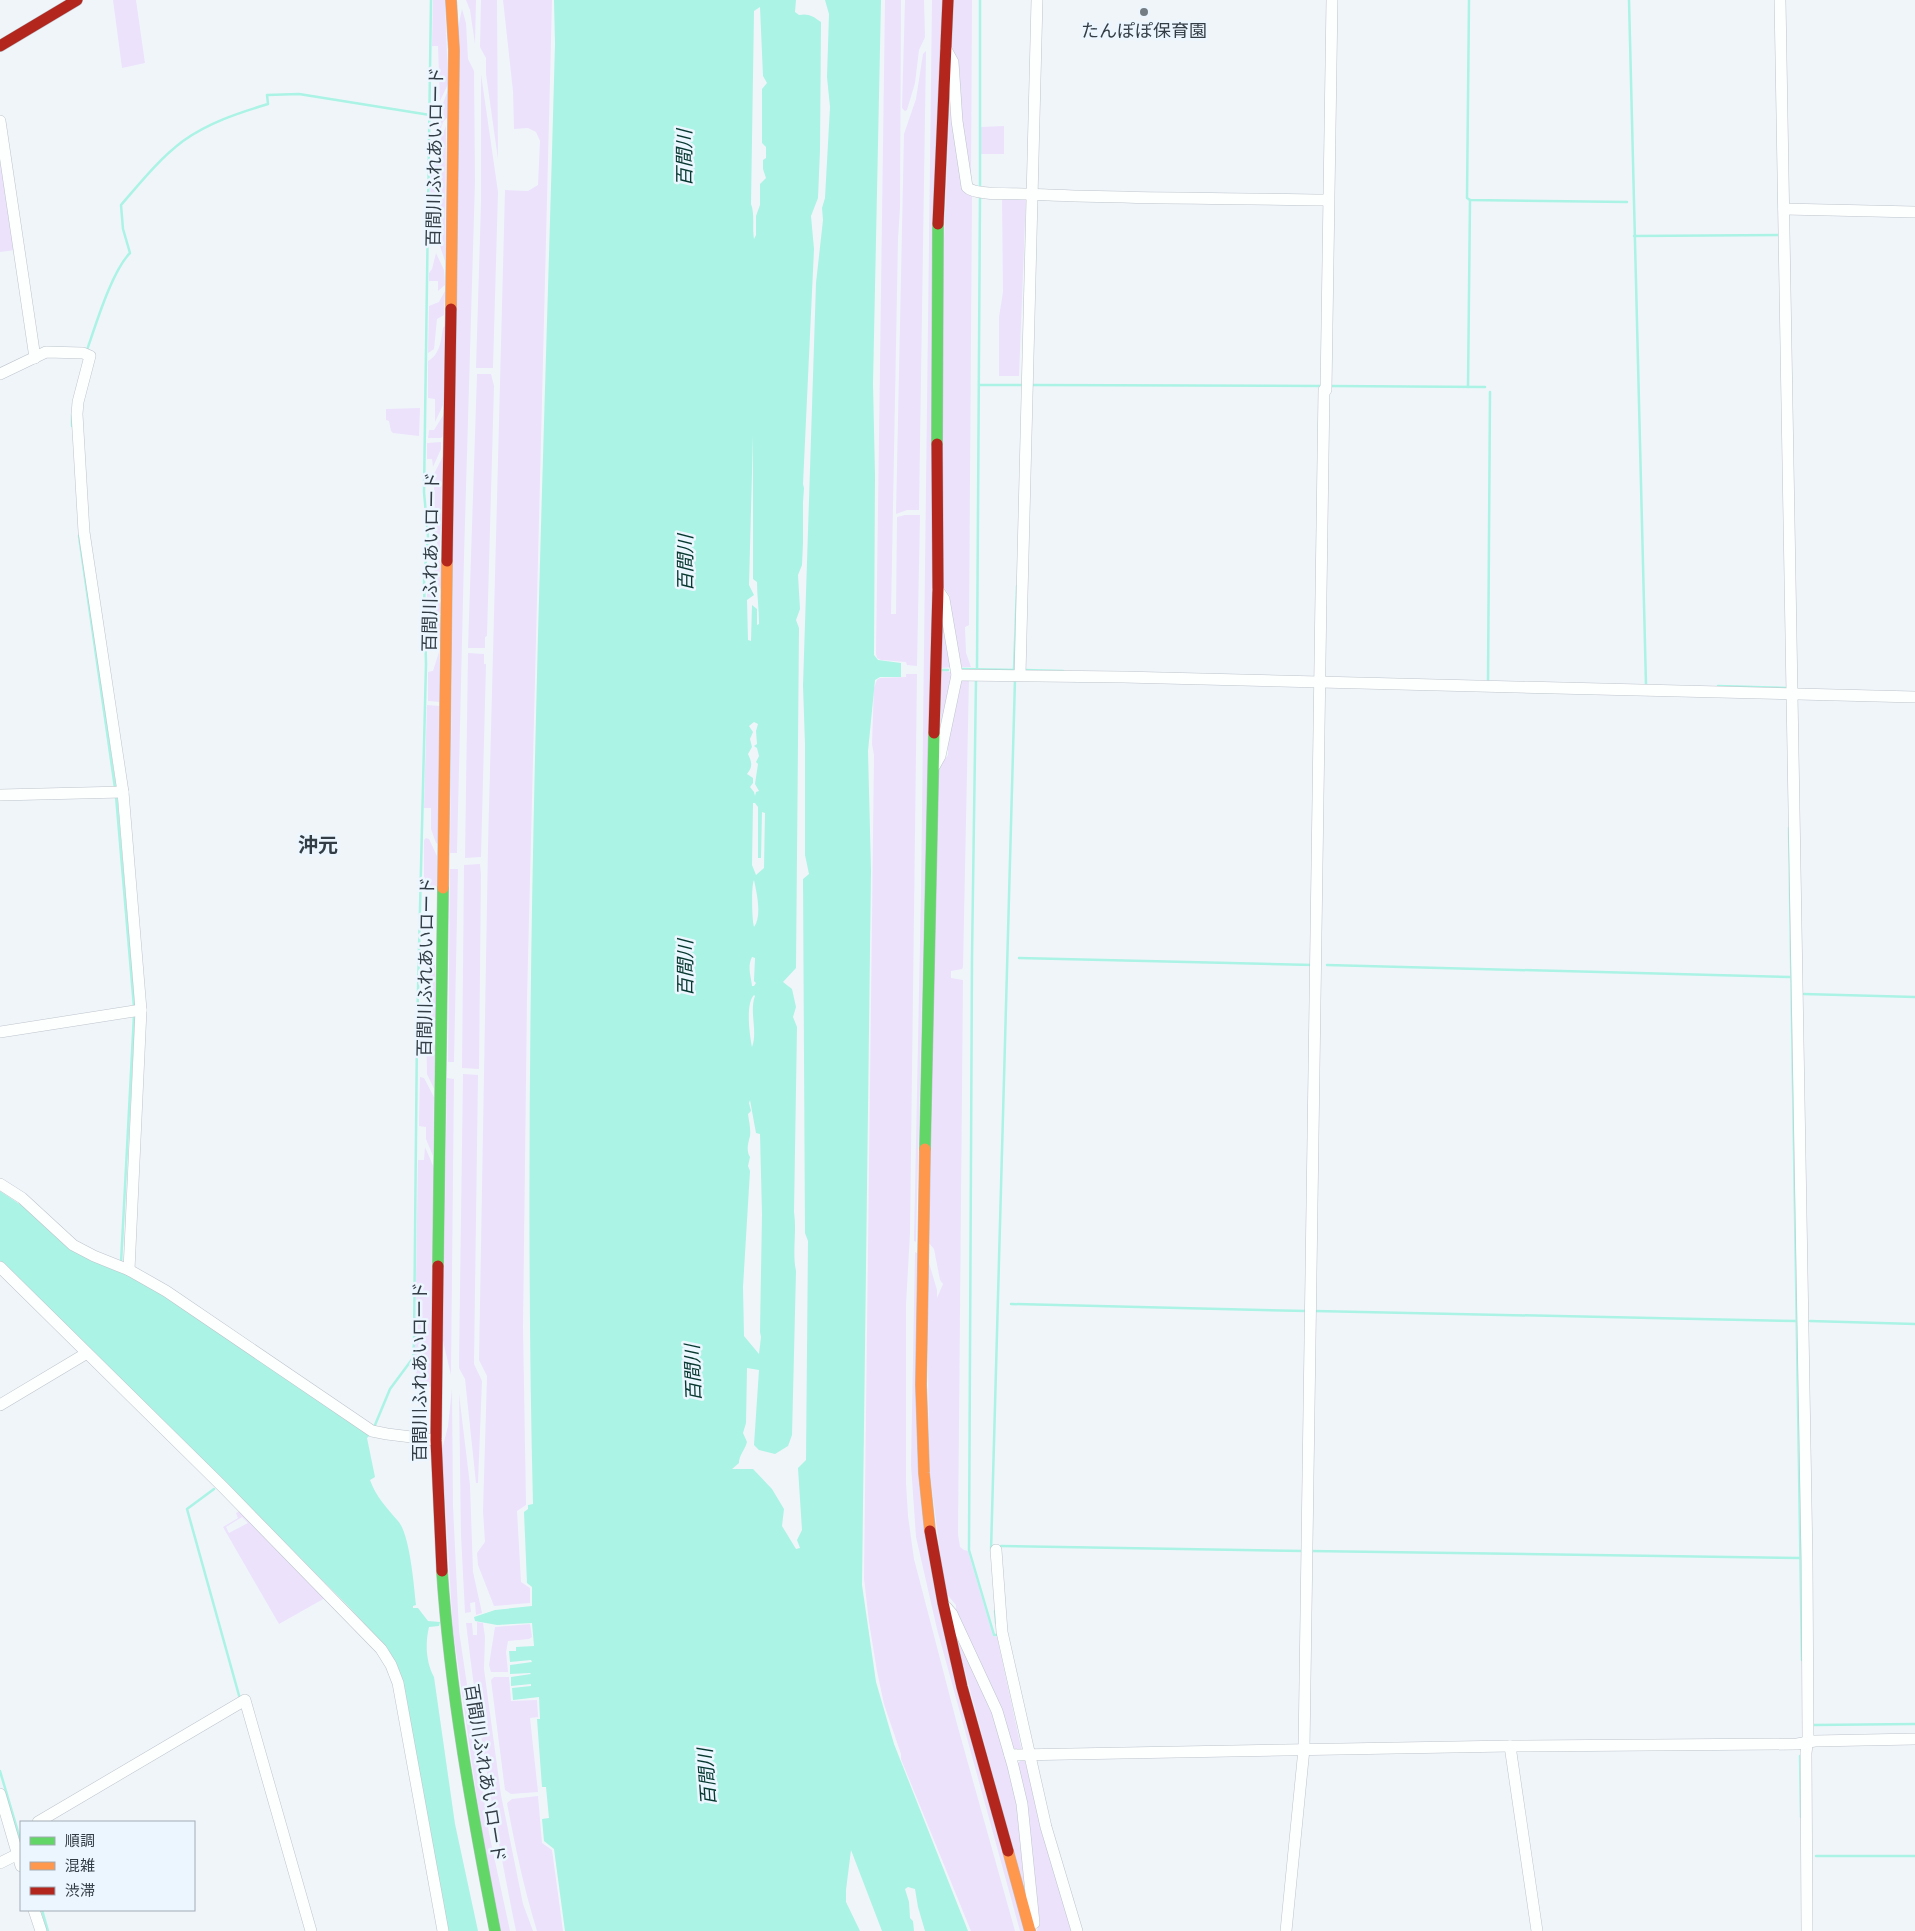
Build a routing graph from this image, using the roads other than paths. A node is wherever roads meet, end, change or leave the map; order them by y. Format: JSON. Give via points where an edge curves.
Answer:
{"nodes":[{"id":1,"x":77,"y":0,"type":"edge"},
{"id":2,"x":451,"y":0,"type":"edge"},
{"id":3,"x":948,"y":0,"type":"edge"},
{"id":4,"x":1037,"y":0,"type":"edge"},
{"id":5,"x":1332,"y":0,"type":"edge"},
{"id":6,"x":1780,"y":0,"type":"edge"},
{"id":7,"x":0,"y":46,"type":"edge"},
{"id":8,"x":946,"y":49,"type":"junction"},
{"id":9,"x":0,"y":121,"type":"edge"},
{"id":10,"x":1030,"y":192,"type":"junction"},
{"id":11,"x":1328,"y":200,"type":"junction"},
{"id":12,"x":1784,"y":209,"type":"junction"},
{"id":13,"x":1915,"y":212,"type":"edge"},
{"id":14,"x":35,"y":358,"type":"junction"},
{"id":15,"x":0,"y":374,"type":"edge"},
{"id":16,"x":938,"y":589,"type":"junction"},
{"id":17,"x":1018,"y":673,"type":"junction"},
{"id":18,"x":957,"y":675,"type":"junction"},
{"id":19,"x":1320,"y":679,"type":"junction"},
{"id":20,"x":1793,"y":694,"type":"junction"},
{"id":21,"x":1915,"y":697,"type":"edge"},
{"id":22,"x":934,"y":767,"type":"junction"},
{"id":23,"x":118,"y":792,"type":"junction"},
{"id":24,"x":0,"y":795,"type":"edge"},
{"id":25,"x":136,"y":1011,"type":"junction"},
{"id":26,"x":0,"y":1032,"type":"edge"},
{"id":27,"x":0,"y":1184,"type":"edge"},
{"id":28,"x":0,"y":1267,"type":"edge"},
{"id":29,"x":129,"y":1270,"type":"junction"},
{"id":30,"x":87,"y":1353,"type":"junction"},
{"id":31,"x":0,"y":1405,"type":"edge"},
{"id":32,"x":436,"y":1440,"type":"junction"},
{"id":33,"x":996,"y":1550,"type":"dead end"},
{"id":34,"x":943,"y":1603,"type":"junction"},
{"id":35,"x":1915,"y":1740,"type":"edge"},
{"id":36,"x":1808,"y":1743,"type":"junction"},
{"id":37,"x":1510,"y":1750,"type":"junction"},
{"id":38,"x":1302,"y":1751,"type":"junction"},
{"id":39,"x":1010,"y":1755,"type":"junction"},
{"id":40,"x":1028,"y":1756,"type":"junction"},
{"id":41,"x":0,"y":1794,"type":"edge"},
{"id":42,"x":40,"y":1821,"type":"edge"},
{"id":43,"x":18,"y":1834,"type":"edge"},
{"id":44,"x":18,"y":1854,"type":"junction"},
{"id":45,"x":20,"y":1862,"type":"edge"},
{"id":46,"x":0,"y":1863,"type":"edge"},
{"id":47,"x":34,"y":1911,"type":"edge"},
{"id":48,"x":1029,"y":1928,"type":"edge"},
{"id":49,"x":41,"y":1931,"type":"edge"},
{"id":50,"x":311,"y":1931,"type":"edge"},
{"id":51,"x":443,"y":1931,"type":"edge"},
{"id":52,"x":494,"y":1931,"type":"edge"},
{"id":53,"x":1078,"y":1931,"type":"edge"},
{"id":54,"x":1286,"y":1931,"type":"edge"},
{"id":55,"x":1537,"y":1931,"type":"edge"},
{"id":56,"x":1807,"y":1931,"type":"edge"}],
"edges":[{"from":1,"to":7,"type":"street"},
{"from":2,"to":32,"type":"street","name":"百間川ふれあいロード","via":[[454,89]]},
{"from":3,"to":8,"type":"street"},
{"from":4,"to":10,"type":"street"},
{"from":5,"to":11,"type":"street"},
{"from":6,"to":12,"type":"street"},
{"from":8,"to":10,"type":"street","via":[[953,62],[967,187],[979,192]]},
{"from":8,"to":16,"type":"street","via":[[939,182],[936,380]]},
{"from":9,"to":14,"type":"street"},
{"from":10,"to":11,"type":"street"},
{"from":10,"to":17,"type":"street"},
{"from":11,"to":19,"type":"street"},
{"from":12,"to":13,"type":"street"},
{"from":12,"to":20,"type":"street"},
{"from":14,"to":15,"type":"street"},
{"from":14,"to":23,"type":"street","via":[[46,352],[90,356],[77,414],[84,532]]},
{"from":16,"to":18,"type":"street","via":[[944,599]]},
{"from":16,"to":22,"type":"street"},
{"from":17,"to":18,"type":"street"},
{"from":17,"to":19,"type":"street"},
{"from":18,"to":22,"type":"street","via":[[940,756]]},
{"from":19,"to":20,"type":"street"},
{"from":19,"to":38,"type":"street"},
{"from":20,"to":21,"type":"street"},
{"from":20,"to":36,"type":"street"},
{"from":22,"to":34,"type":"street","via":[[921,1385],[924,1473]]},
{"from":23,"to":24,"type":"street"},
{"from":23,"to":25,"type":"street"},
{"from":25,"to":26,"type":"street"},
{"from":25,"to":29,"type":"street"},
{"from":27,"to":29,"type":"street","via":[[22,1198],[73,1245]]},
{"from":28,"to":30,"type":"street"},
{"from":29,"to":32,"type":"street","via":[[166,1291],[372,1431]]},
{"from":30,"to":31,"type":"street"},
{"from":30,"to":51,"type":"street","via":[[230,1494],[381,1649],[391,1665],[398,1683]]},
{"from":32,"to":52,"type":"street","name":"百間川ふれあいロード","via":[[452,1675]]},
{"from":33,"to":40,"type":"street","via":[[1000,1622]]},
{"from":34,"to":39,"type":"street","via":[[952,1614],[997,1711]]},
{"from":34,"to":48,"type":"street","via":[[962,1687]]},
{"from":35,"to":36,"type":"street"},
{"from":36,"to":37,"type":"street"},
{"from":36,"to":56,"type":"street"},
{"from":37,"to":38,"type":"street"},
{"from":37,"to":55,"type":"street"},
{"from":38,"to":40,"type":"street"},
{"from":38,"to":54,"type":"street"},
{"from":39,"to":40,"type":"street"},
{"from":39,"to":48,"type":"street","via":[[1022,1804],[1034,1924]]},
{"from":40,"to":53,"type":"street"},
{"from":41,"to":43,"type":"street"},
{"from":42,"to":50,"type":"street","via":[[245,1700]]},
{"from":43,"to":44,"type":"street"},
{"from":44,"to":45,"type":"street"},
{"from":44,"to":46,"type":"street"},
{"from":47,"to":49,"type":"street"}]}
